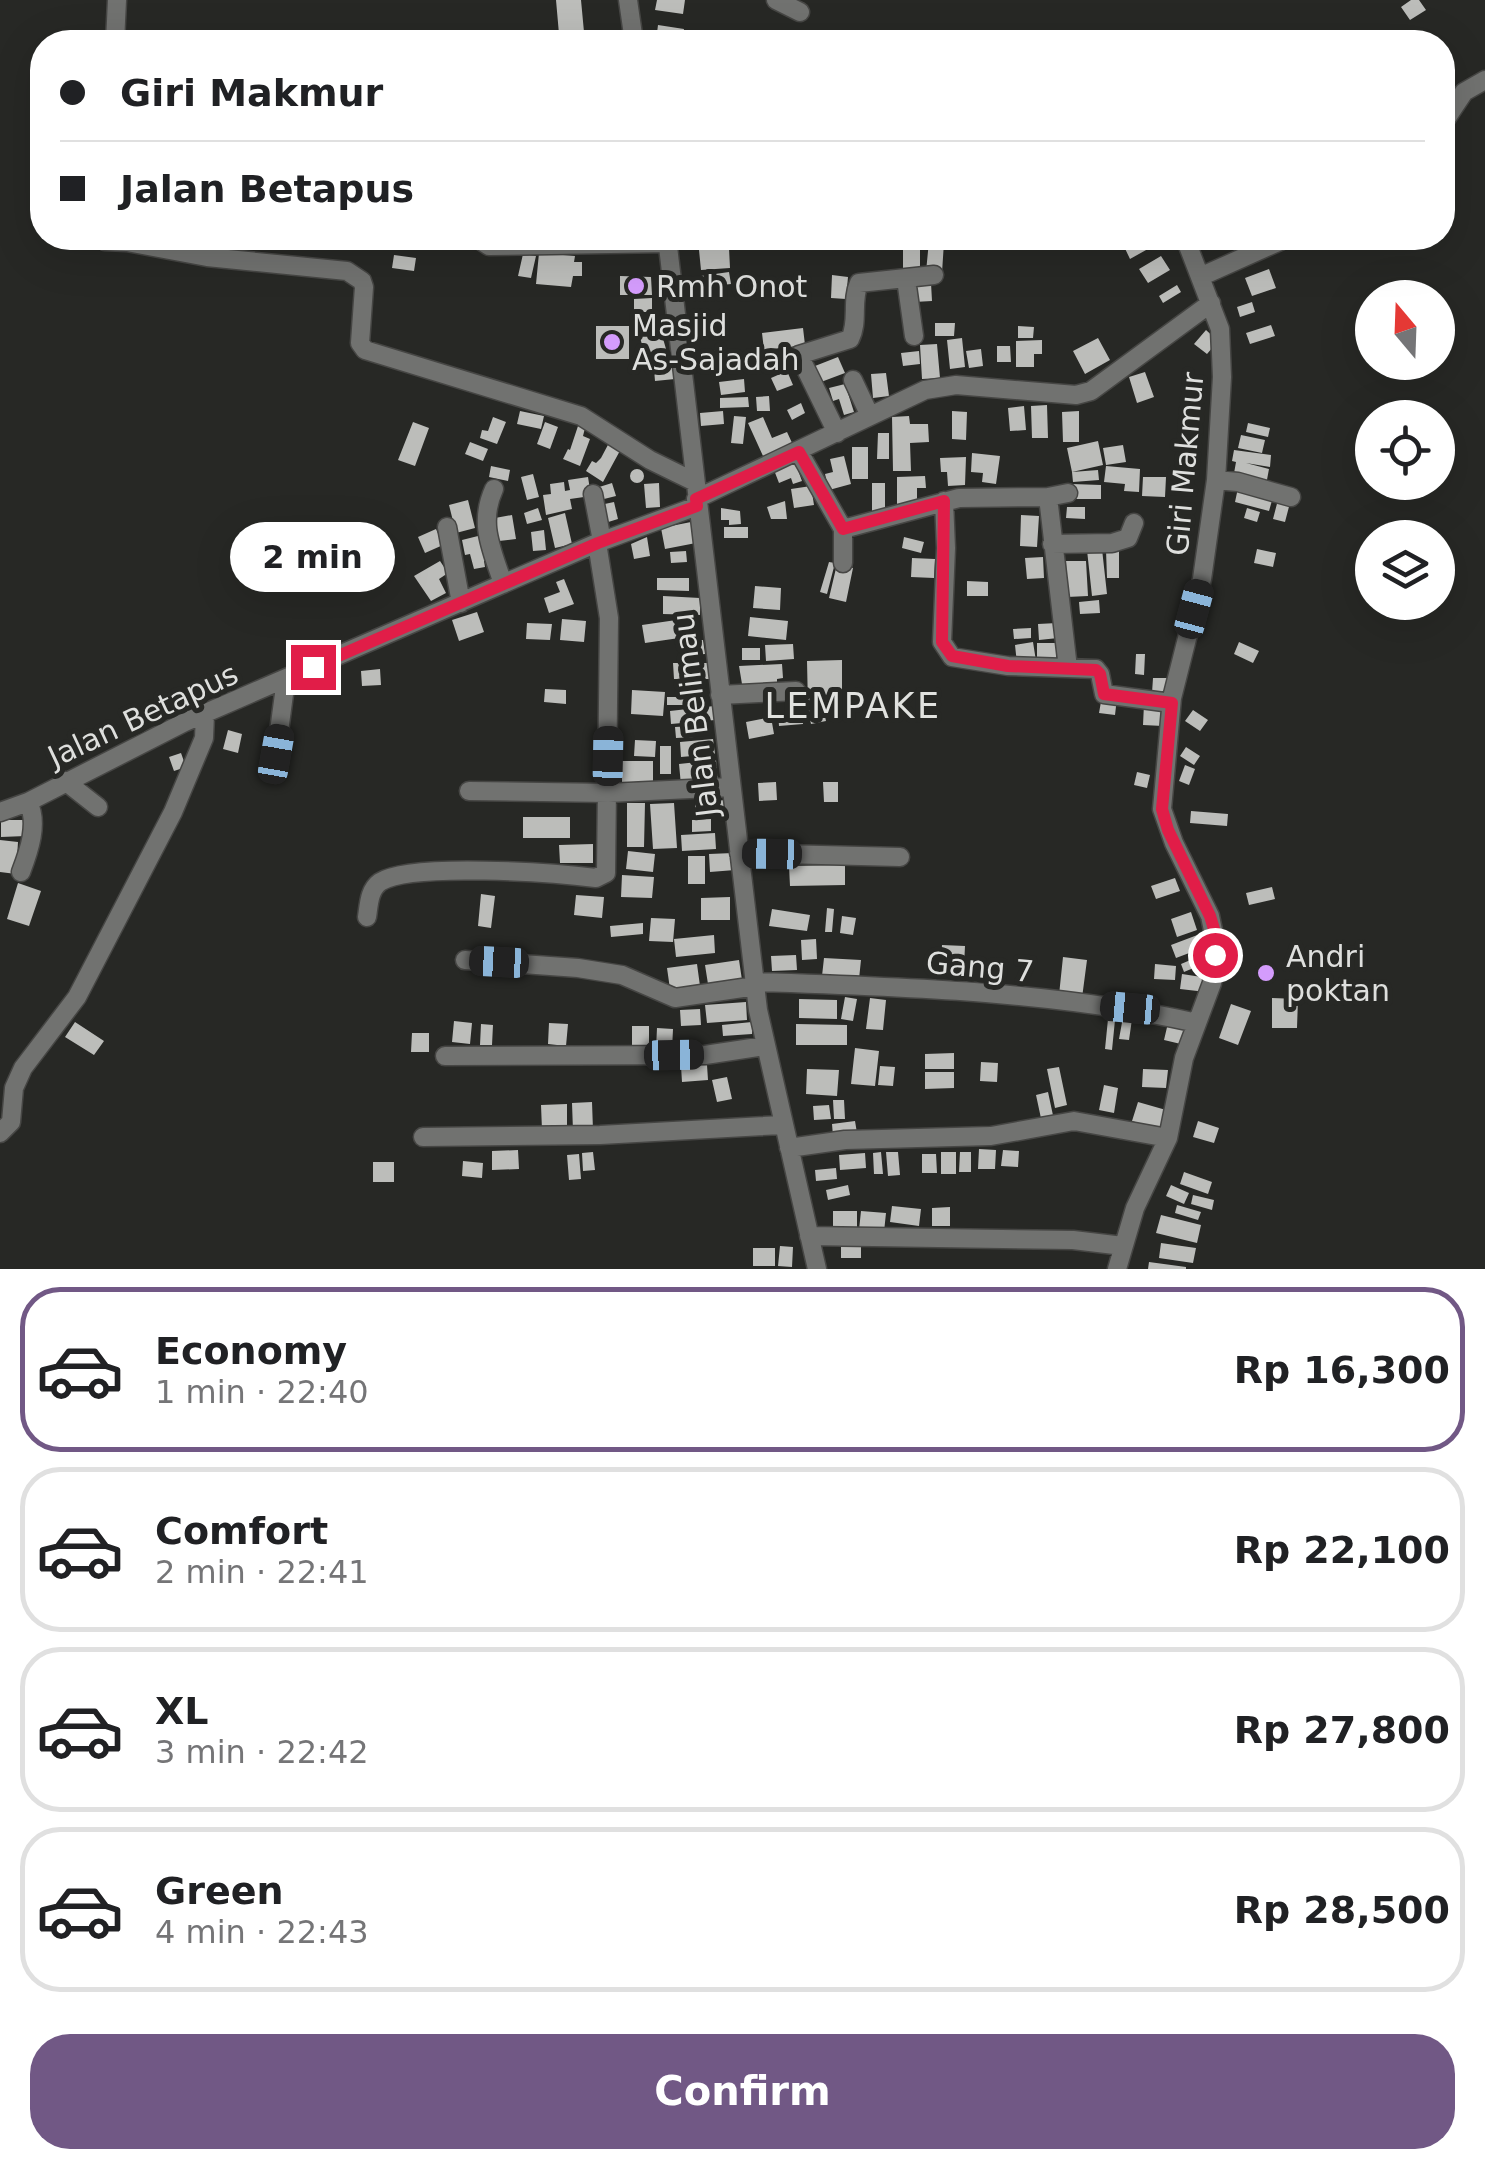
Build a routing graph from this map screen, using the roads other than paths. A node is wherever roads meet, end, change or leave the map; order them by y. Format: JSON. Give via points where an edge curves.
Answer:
{"nodes":[{"id":1,"x":117,"y":0,"type":"edge"},
{"id":2,"x":628,"y":0,"type":"edge"},
{"id":3,"x":776,"y":0,"type":"edge"},
{"id":4,"x":800,"y":12,"type":"dead end"},
{"id":5,"x":116,"y":30,"type":"edge"},
{"id":6,"x":632,"y":30,"type":"edge"},
{"id":7,"x":1485,"y":80,"type":"edge"},
{"id":8,"x":1455,"y":106,"type":"edge"},
{"id":9,"x":170,"y":250,"type":"edge"},
{"id":10,"x":668,"y":250,"type":"edge"},
{"id":11,"x":1190,"y":250,"type":"edge"},
{"id":12,"x":1260,"y":250,"type":"edge"},
{"id":13,"x":934,"y":275,"type":"dead end"},
{"id":14,"x":1202,"y":276,"type":"junction"},
{"id":15,"x":906,"y":279,"type":"junction"},
{"id":16,"x":1211,"y":303,"type":"junction"},
{"id":17,"x":914,"y":336,"type":"dead end"},
{"id":18,"x":853,"y":380,"type":"dead end"},
{"id":19,"x":870,"y":416,"type":"junction"},
{"id":20,"x":837,"y":434,"type":"junction"},
{"id":21,"x":799,"y":452,"type":"junction"},
{"id":22,"x":1216,"y":480,"type":"junction"},
{"id":23,"x":494,"y":489,"type":"dead end"},
{"id":24,"x":1068,"y":493,"type":"dead end"},
{"id":25,"x":593,"y":494,"type":"dead end"},
{"id":26,"x":696,"y":496,"type":"junction"},
{"id":27,"x":1291,"y":497,"type":"dead end"},
{"id":28,"x":1048,"y":498,"type":"junction"},
{"id":29,"x":944,"y":501,"type":"junction"},
{"id":30,"x":1134,"y":524,"type":"dead end"},
{"id":31,"x":448,"y":528,"type":"dead end"},
{"id":32,"x":843,"y":529,"type":"junction"},
{"id":33,"x":600,"y":542,"type":"junction"},
{"id":34,"x":1052,"y":544,"type":"junction"},
{"id":35,"x":842,"y":563,"type":"dead end"},
{"id":36,"x":502,"y":584,"type":"junction"},
{"id":37,"x":461,"y":603,"type":"junction"},
{"id":38,"x":1068,"y":668,"type":"junction"},
{"id":39,"x":286,"y":679,"type":"junction"},
{"id":40,"x":796,"y":692,"type":"dead end"},
{"id":41,"x":720,"y":696,"type":"junction"},
{"id":42,"x":1172,"y":703,"type":"junction"},
{"id":43,"x":205,"y":714,"type":"junction"},
{"id":44,"x":276,"y":754,"type":"dead end"},
{"id":45,"x":64,"y":781,"type":"junction"},
{"id":46,"x":730,"y":787,"type":"junction"},
{"id":47,"x":469,"y":791,"type":"dead end"},
{"id":48,"x":608,"y":793,"type":"junction"},
{"id":49,"x":28,"y":802,"type":"junction"},
{"id":50,"x":98,"y":806,"type":"dead end"},
{"id":51,"x":0,"y":812,"type":"edge"},
{"id":52,"x":740,"y":853,"type":"junction"},
{"id":53,"x":900,"y":857,"type":"dead end"},
{"id":54,"x":21,"y":872,"type":"dead end"},
{"id":55,"x":368,"y":917,"type":"dead end"},
{"id":56,"x":465,"y":960,"type":"dead end"},
{"id":57,"x":756,"y":984,"type":"junction"},
{"id":58,"x":1197,"y":1023,"type":"junction"},
{"id":59,"x":765,"y":1046,"type":"junction"},
{"id":60,"x":445,"y":1056,"type":"dead end"},
{"id":61,"x":782,"y":1125,"type":"junction"},
{"id":62,"x":0,"y":1132,"type":"edge"},
{"id":63,"x":422,"y":1137,"type":"dead end"},
{"id":64,"x":1168,"y":1138,"type":"junction"},
{"id":65,"x":790,"y":1148,"type":"junction"},
{"id":66,"x":809,"y":1236,"type":"junction"},
{"id":67,"x":1124,"y":1246,"type":"junction"},
{"id":68,"x":817,"y":1269,"type":"edge"},
{"id":69,"x":1117,"y":1269,"type":"edge"}],
"edges":[{"from":1,"to":5,"type":"street"},
{"from":2,"to":6,"type":"street"},
{"from":3,"to":4,"type":"street"},
{"from":7,"to":8,"type":"street"},
{"from":9,"to":26,"type":"street","via":[[346,270],[364,287],[360,343],[366,350],[580,416]]},
{"from":10,"to":26,"type":"street","name":"Jalan Belimau"},
{"from":11,"to":14,"type":"street","name":"Giri Makmur"},
{"from":12,"to":14,"type":"street"},
{"from":13,"to":15,"type":"street"},
{"from":14,"to":16,"type":"street","name":"Giri Makmur"},
{"from":15,"to":17,"type":"street"},
{"from":15,"to":20,"type":"street","via":[[860,283],[850,338],[798,355]]},
{"from":16,"to":19,"type":"street","name":"Jalan Betapus","via":[[1083,394],[956,385],[909,395]]},
{"from":16,"to":22,"type":"street","name":"Giri Makmur","via":[[1221,336]]},
{"from":18,"to":19,"type":"street"},
{"from":19,"to":20,"type":"street","name":"Jalan Betapus"},
{"from":20,"to":21,"type":"street","name":"Jalan Betapus"},
{"from":21,"to":26,"type":"street","name":"Jalan Betapus"},
{"from":21,"to":32,"type":"street"},
{"from":22,"to":27,"type":"street"},
{"from":22,"to":42,"type":"street","name":"Giri Makmur","via":[[1202,579]]},
{"from":23,"to":36,"type":"street","via":[[484,515]]},
{"from":24,"to":28,"type":"street"},
{"from":25,"to":33,"type":"street"},
{"from":26,"to":33,"type":"street","name":"Jalan Betapus"},
{"from":26,"to":41,"type":"street","name":"Jalan Belimau"},
{"from":28,"to":29,"type":"street"},
{"from":28,"to":34,"type":"street"},
{"from":29,"to":32,"type":"street"},
{"from":29,"to":38,"type":"street","via":[[946,651],[960,660]]},
{"from":30,"to":34,"type":"street","via":[[1128,538],[1112,544]]},
{"from":31,"to":37,"type":"street"},
{"from":32,"to":35,"type":"street"},
{"from":33,"to":36,"type":"street","name":"Jalan Betapus"},
{"from":33,"to":48,"type":"street","via":[[609,618]]},
{"from":34,"to":38,"type":"street"},
{"from":36,"to":37,"type":"street","name":"Jalan Betapus"},
{"from":37,"to":39,"type":"street","name":"Jalan Betapus"},
{"from":38,"to":42,"type":"street","via":[[1099,671],[1104,694]]},
{"from":39,"to":43,"type":"street","name":"Jalan Betapus"},
{"from":39,"to":44,"type":"street"},
{"from":40,"to":41,"type":"street"},
{"from":41,"to":46,"type":"street","name":"Jalan Belimau"},
{"from":42,"to":58,"type":"street","name":"Giri Makmur","via":[[1162,809],[1215,940],[1212,983]]},
{"from":43,"to":45,"type":"street","name":"Jalan Betapus"},
{"from":43,"to":62,"type":"street","via":[[204,738],[172,812],[77,996],[23,1068],[11,1122]]},
{"from":45,"to":49,"type":"street","name":"Jalan Betapus"},
{"from":45,"to":50,"type":"street"},
{"from":46,"to":48,"type":"street"},
{"from":46,"to":52,"type":"street","name":"Jalan Belimau"},
{"from":47,"to":48,"type":"street"},
{"from":48,"to":55,"type":"street","via":[[607,868],[600,878],[405,873],[371,891]]},
{"from":49,"to":51,"type":"street","name":"Jalan Betapus"},
{"from":49,"to":54,"type":"street","via":[[33,828]]},
{"from":52,"to":53,"type":"street"},
{"from":52,"to":57,"type":"street","name":"Jalan Belimau"},
{"from":56,"to":57,"type":"street","name":"Gang 7","via":[[622,975],[675,998]]},
{"from":57,"to":58,"type":"street","name":"Gang 7","via":[[1130,1008]]},
{"from":57,"to":59,"type":"street","name":"Jalan Belimau"},
{"from":58,"to":64,"type":"street","name":"Giri Makmur"},
{"from":59,"to":60,"type":"street","via":[[706,1054]]},
{"from":59,"to":61,"type":"street","name":"Jalan Belimau"},
{"from":61,"to":63,"type":"street"},
{"from":61,"to":65,"type":"street","name":"Jalan Belimau"},
{"from":64,"to":65,"type":"street","via":[[1074,1121],[991,1136]]},
{"from":64,"to":67,"type":"street","name":"Giri Makmur"},
{"from":65,"to":66,"type":"street","name":"Jalan Belimau"},
{"from":66,"to":67,"type":"street"},
{"from":66,"to":68,"type":"street","name":"Jalan Belimau"},
{"from":67,"to":69,"type":"street","name":"Giri Makmur"}]}
